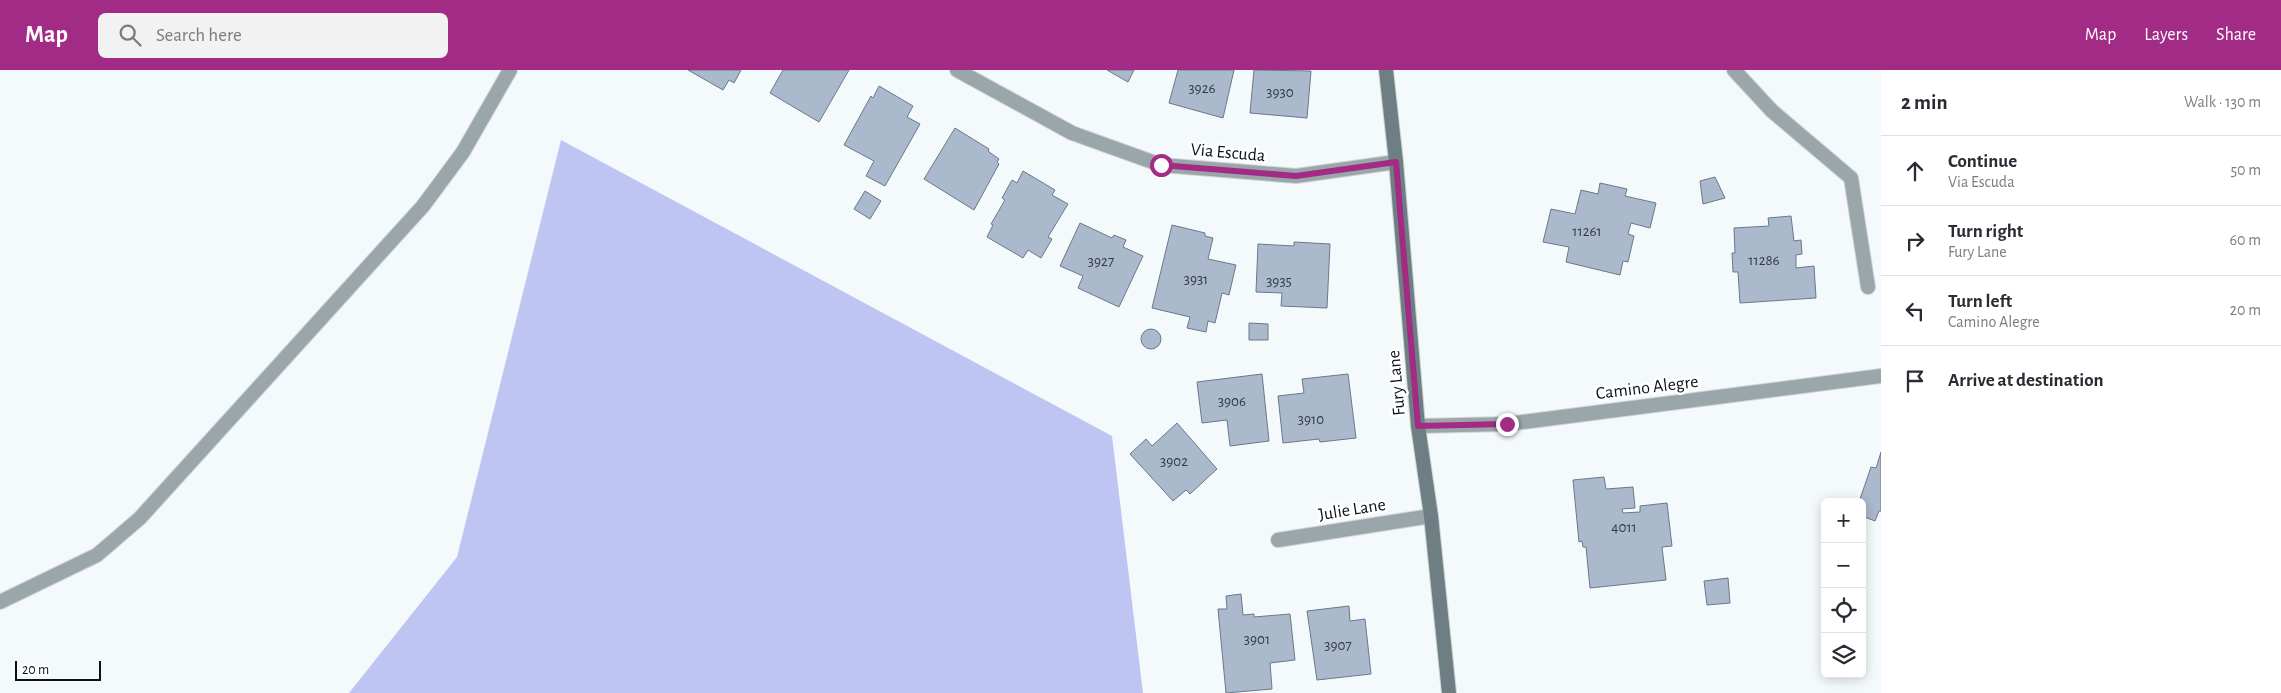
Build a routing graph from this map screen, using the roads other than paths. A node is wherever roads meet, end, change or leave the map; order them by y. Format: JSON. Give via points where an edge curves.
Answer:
{"nodes":[{"id":1,"x":510,"y":70,"type":"edge"},
{"id":2,"x":957,"y":70,"type":"edge"},
{"id":3,"x":1386,"y":70,"type":"edge"},
{"id":4,"x":1734,"y":70,"type":"edge"},
{"id":5,"x":976,"y":75,"type":"edge"},
{"id":6,"x":1396,"y":162,"type":"junction"},
{"id":7,"x":1868,"y":287,"type":"dead end"},
{"id":8,"x":1881,"y":376,"type":"edge"},
{"id":9,"x":1418,"y":426,"type":"junction"},
{"id":10,"x":1431,"y":516,"type":"junction"},
{"id":11,"x":1278,"y":540,"type":"dead end"},
{"id":12,"x":0,"y":602,"type":"edge"},
{"id":13,"x":1449,"y":693,"type":"edge"}],
"edges":[{"from":1,"to":12,"type":"street","via":[[463,152],[423,206],[140,518],[97,555]]},
{"from":2,"to":5,"type":"street","name":"Via Escuda"},
{"from":3,"to":6,"type":"main road","name":"Fury Lane"},
{"from":4,"to":7,"type":"street","via":[[1772,111],[1852,178]]},
{"from":5,"to":6,"type":"street","name":"Via Escuda","via":[[1072,132],[1161,165],[1296,176]]},
{"from":6,"to":9,"type":"main road","name":"Fury Lane"},
{"from":8,"to":9,"type":"street","name":"Camino Alegre","via":[[1507,424]]},
{"from":9,"to":10,"type":"main road","name":"Fury Lane"},
{"from":10,"to":11,"type":"street","name":"Julie Lane"},
{"from":10,"to":13,"type":"main road","name":"Fury Lane"}]}
